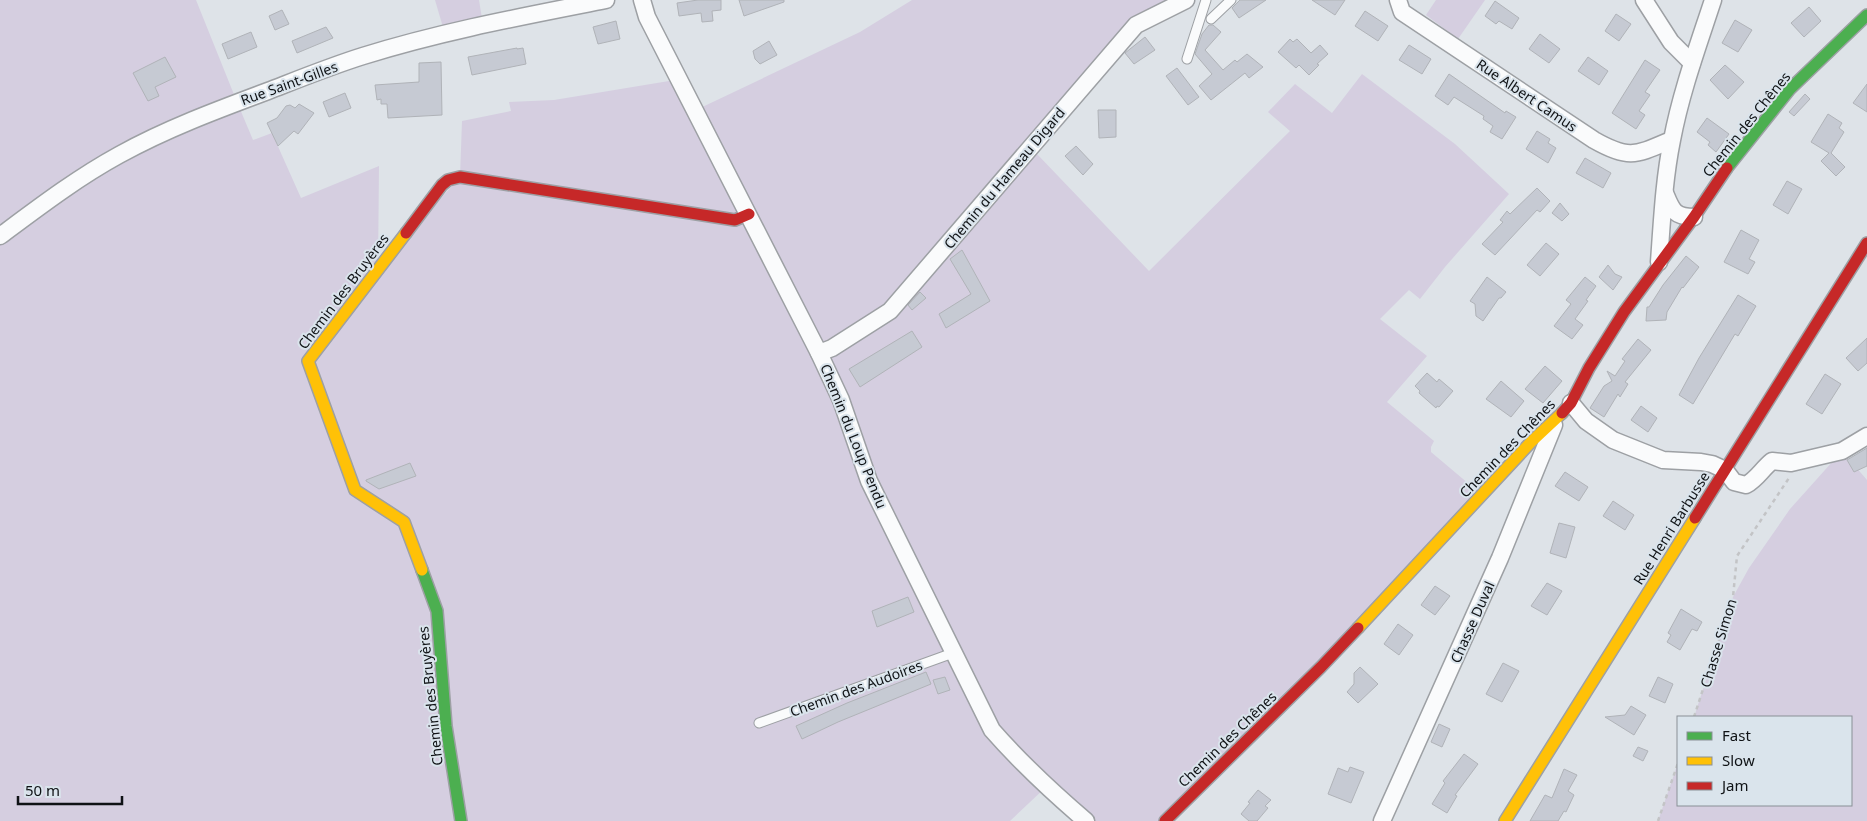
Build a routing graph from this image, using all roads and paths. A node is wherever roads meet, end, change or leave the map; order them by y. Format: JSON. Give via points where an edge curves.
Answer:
{"nodes":[{"id":1,"x":606,"y":0,"type":"edge"},
{"id":2,"x":642,"y":0,"type":"edge"},
{"id":3,"x":1186,"y":0,"type":"edge"},
{"id":4,"x":1206,"y":0,"type":"edge"},
{"id":5,"x":1231,"y":0,"type":"edge"},
{"id":6,"x":1398,"y":0,"type":"edge"},
{"id":7,"x":1644,"y":0,"type":"edge"},
{"id":8,"x":1713,"y":0,"type":"edge"},
{"id":9,"x":1867,"y":15,"type":"edge"},
{"id":10,"x":1211,"y":19,"type":"dead end"},
{"id":11,"x":1187,"y":59,"type":"dead end"},
{"id":12,"x":1692,"y":63,"type":"junction"},
{"id":13,"x":1672,"y":140,"type":"junction"},
{"id":14,"x":1665,"y":192,"type":"junction"},
{"id":15,"x":749,"y":214,"type":"junction"},
{"id":16,"x":1694,"y":216,"type":"junction"},
{"id":17,"x":0,"y":236,"type":"edge"},
{"id":18,"x":1865,"y":247,"type":"edge"},
{"id":19,"x":1659,"y":262,"type":"junction"},
{"id":20,"x":819,"y":353,"type":"junction"},
{"id":21,"x":1571,"y":403,"type":"junction"},
{"id":22,"x":1556,"y":420,"type":"junction"},
{"id":23,"x":1867,"y":436,"type":"edge"},
{"id":24,"x":1791,"y":464,"type":"junction"},
{"id":25,"x":1725,"y":470,"type":"junction"},
{"id":26,"x":953,"y":653,"type":"junction"},
{"id":27,"x":1694,"y":716,"type":"edge"},
{"id":28,"x":759,"y":722,"type":"dead end"},
{"id":29,"x":1677,"y":766,"type":"edge"},
{"id":30,"x":460,"y":821,"type":"edge"},
{"id":31,"x":1086,"y":821,"type":"edge"},
{"id":32,"x":1165,"y":821,"type":"edge"},
{"id":33,"x":1382,"y":821,"type":"edge"},
{"id":34,"x":1505,"y":821,"type":"edge"},
{"id":35,"x":1658,"y":821,"type":"edge"}],
"edges":[{"from":1,"to":17,"type":"street","name":"Rue Saint-Gilles","via":[[403,45],[236,102],[119,155],[82,177]]},
{"from":2,"to":15,"type":"street","name":"Chemin du Loup Pendu","via":[[646,17]]},
{"from":3,"to":20,"type":"street","name":"Chemin du Hameau Digard","via":[[1136,25],[890,310]]},
{"from":4,"to":11,"type":"lane"},
{"from":5,"to":10,"type":"lane"},
{"from":6,"to":13,"type":"street","name":"Rue Albert Camus","via":[[1402,12],[1614,151],[1642,152]]},
{"from":7,"to":12,"type":"street","via":[[1671,42]]},
{"from":8,"to":12,"type":"street"},
{"from":9,"to":16,"type":"street","name":"Chemin des Chênes","via":[[1790,89]]},
{"from":12,"to":13,"type":"street"},
{"from":13,"to":14,"type":"street"},
{"from":14,"to":16,"type":"street","via":[[1672,210],[1683,217]]},
{"from":14,"to":19,"type":"street"},
{"from":15,"to":20,"type":"street","name":"Chemin du Loup Pendu"},
{"from":15,"to":30,"type":"street","name":"Chemin des Bruyères","via":[[735,220],[453,178],[442,184],[308,361],[355,490],[404,522],[437,611],[446,726]]},
{"from":16,"to":19,"type":"street","name":"Chemin des Chênes"},
{"from":18,"to":25,"type":"street","name":"Rue Henri Barbusse"},
{"from":19,"to":21,"type":"street","name":"Chemin des Chênes","via":[[1599,352]]},
{"from":20,"to":26,"type":"street","name":"Chemin du Loup Pendu","via":[[841,400],[869,481]]},
{"from":21,"to":22,"type":"street","name":"Chemin des Chênes"},
{"from":21,"to":25,"type":"street","via":[[1586,421],[1613,440],[1663,460],[1701,462]]},
{"from":22,"to":32,"type":"street","name":"Chemin des Chênes","via":[[1531,442],[1322,667]]},
{"from":22,"to":33,"type":"street","name":"Chasse Duval","via":[[1500,558]]},
{"from":23,"to":24,"type":"street","via":[[1842,451]]},
{"from":24,"to":25,"type":"street","via":[[1772,461],[1756,480],[1746,485],[1734,482]]},
{"from":24,"to":27,"type":"path","name":"Chasse Simon","via":[[1790,475],[1737,556],[1733,597]]},
{"from":25,"to":34,"type":"street","name":"Rue Henri Barbusse"},
{"from":26,"to":28,"type":"lane","name":"Chemin des Audoires"},
{"from":26,"to":31,"type":"street","name":"Chemin du Loup Pendu","via":[[992,730],[1023,765]]},
{"from":29,"to":35,"type":"path"}]}
